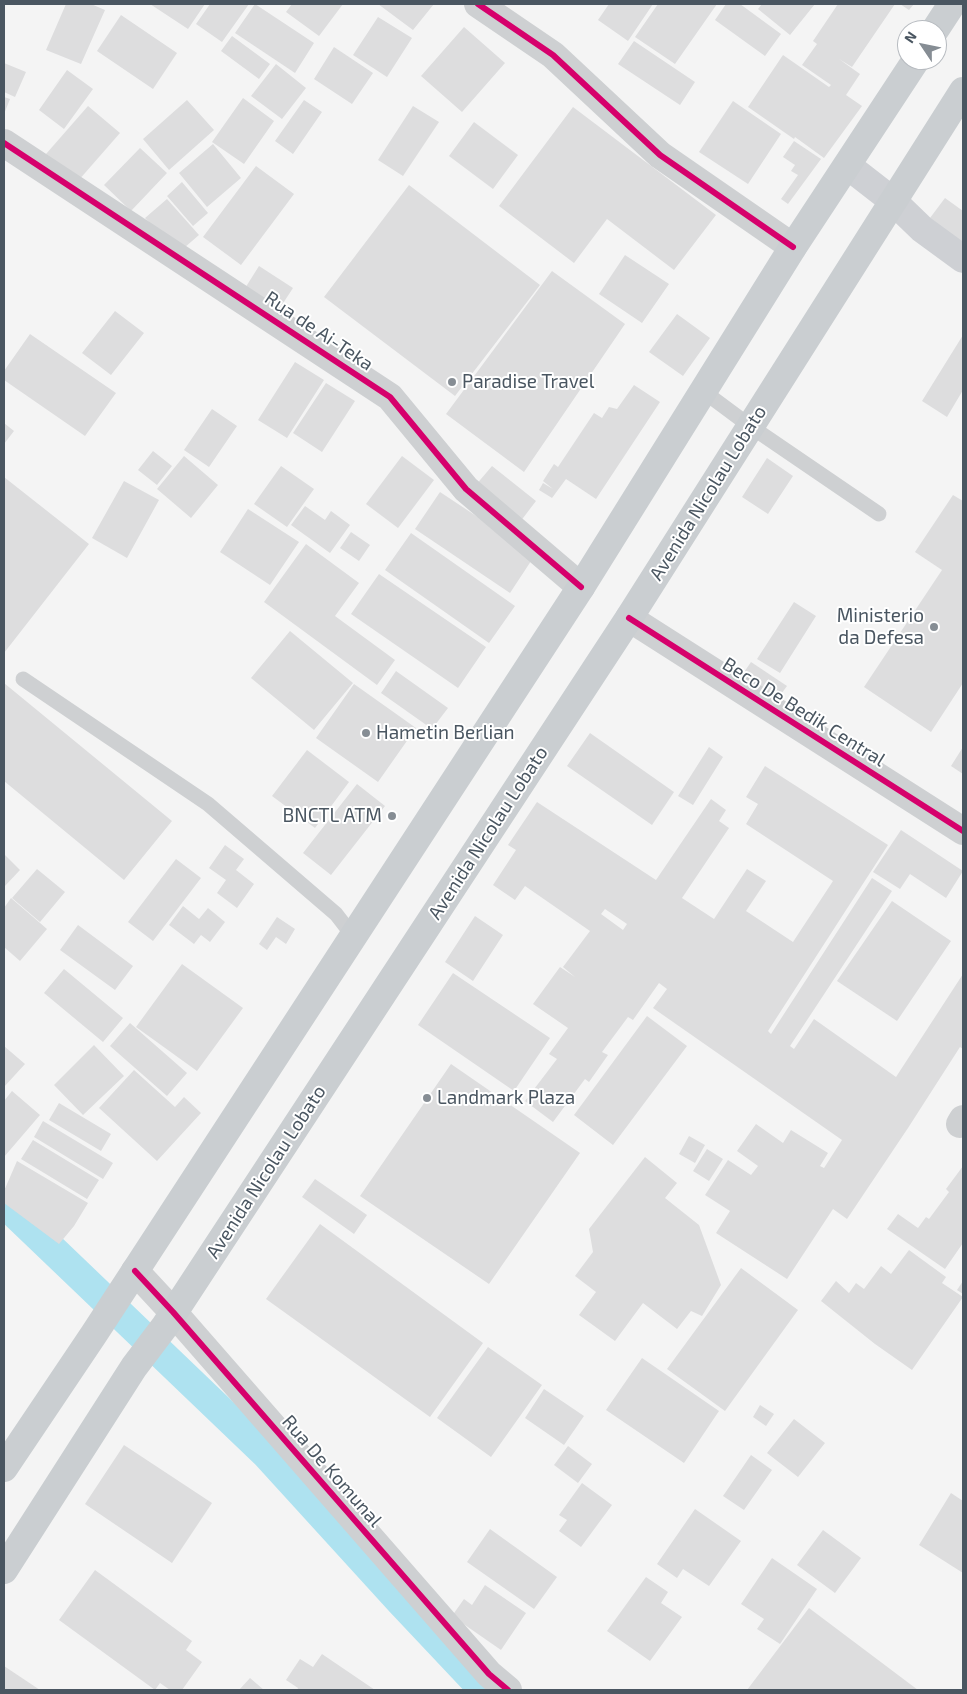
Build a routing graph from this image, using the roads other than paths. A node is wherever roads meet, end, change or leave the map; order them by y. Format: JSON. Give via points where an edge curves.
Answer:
{"nodes":[{"id":1,"x":478,"y":4,"type":"edge"},
{"id":2,"x":952,"y":4,"type":"edge"},
{"id":3,"x":942,"y":20,"type":"edge"},
{"id":4,"x":910,"y":70,"type":"edge"},
{"id":5,"x":963,"y":91,"type":"edge"},
{"id":6,"x":4,"y":143,"type":"edge"},
{"id":7,"x":848,"y":166,"type":"junction"},
{"id":8,"x":893,"y":201,"type":"junction"},
{"id":9,"x":793,"y":247,"type":"junction"},
{"id":10,"x":963,"y":259,"type":"edge"},
{"id":11,"x":703,"y":391,"type":"junction"},
{"id":12,"x":750,"y":426,"type":"junction"},
{"id":13,"x":879,"y":514,"type":"dead end"},
{"id":14,"x":581,"y":587,"type":"junction"},
{"id":15,"x":629,"y":618,"type":"junction"},
{"id":16,"x":23,"y":679,"type":"dead end"},
{"id":17,"x":963,"y":831,"type":"edge"},
{"id":18,"x":353,"y":936,"type":"junction"},
{"id":19,"x":135,"y":1271,"type":"junction"},
{"id":20,"x":169,"y":1319,"type":"junction"},
{"id":21,"x":4,"y":1468,"type":"edge"},
{"id":22,"x":4,"y":1570,"type":"edge"},
{"id":23,"x":508,"y":1690,"type":"edge"}],
"edges":[{"from":1,"to":9,"type":"street","via":[[553,55],[660,155]]},
{"from":2,"to":3,"type":"main road"},
{"from":4,"to":7,"type":"main road"},
{"from":5,"to":8,"type":"main road","name":"Avenida Nicolau Lobato"},
{"from":6,"to":14,"type":"street","name":"Rua de Ai-Teka","via":[[390,397],[466,489]]},
{"from":7,"to":8,"type":"street"},
{"from":7,"to":9,"type":"main road"},
{"from":8,"to":10,"type":"street","via":[[922,229]]},
{"from":8,"to":12,"type":"main road","name":"Avenida Nicolau Lobato"},
{"from":9,"to":11,"type":"main road"},
{"from":11,"to":12,"type":"lane"},
{"from":11,"to":14,"type":"main road"},
{"from":12,"to":13,"type":"lane"},
{"from":12,"to":15,"type":"main road","name":"Avenida Nicolau Lobato"},
{"from":14,"to":18,"type":"main road"},
{"from":15,"to":17,"type":"street","name":"Beco De Bedik Central"},
{"from":15,"to":20,"type":"main road","name":"Avenida Nicolau Lobato"},
{"from":16,"to":18,"type":"lane","via":[[208,804],[336,914]]},
{"from":18,"to":19,"type":"main road"},
{"from":19,"to":20,"type":"street","name":"Rua De Komunal"},
{"from":19,"to":21,"type":"main road"},
{"from":20,"to":22,"type":"main road","name":"Avenida Nicolau Lobato","via":[[134,1367]]},
{"from":20,"to":23,"type":"street","name":"Rua De Komunal","via":[[489,1674]]}]}
